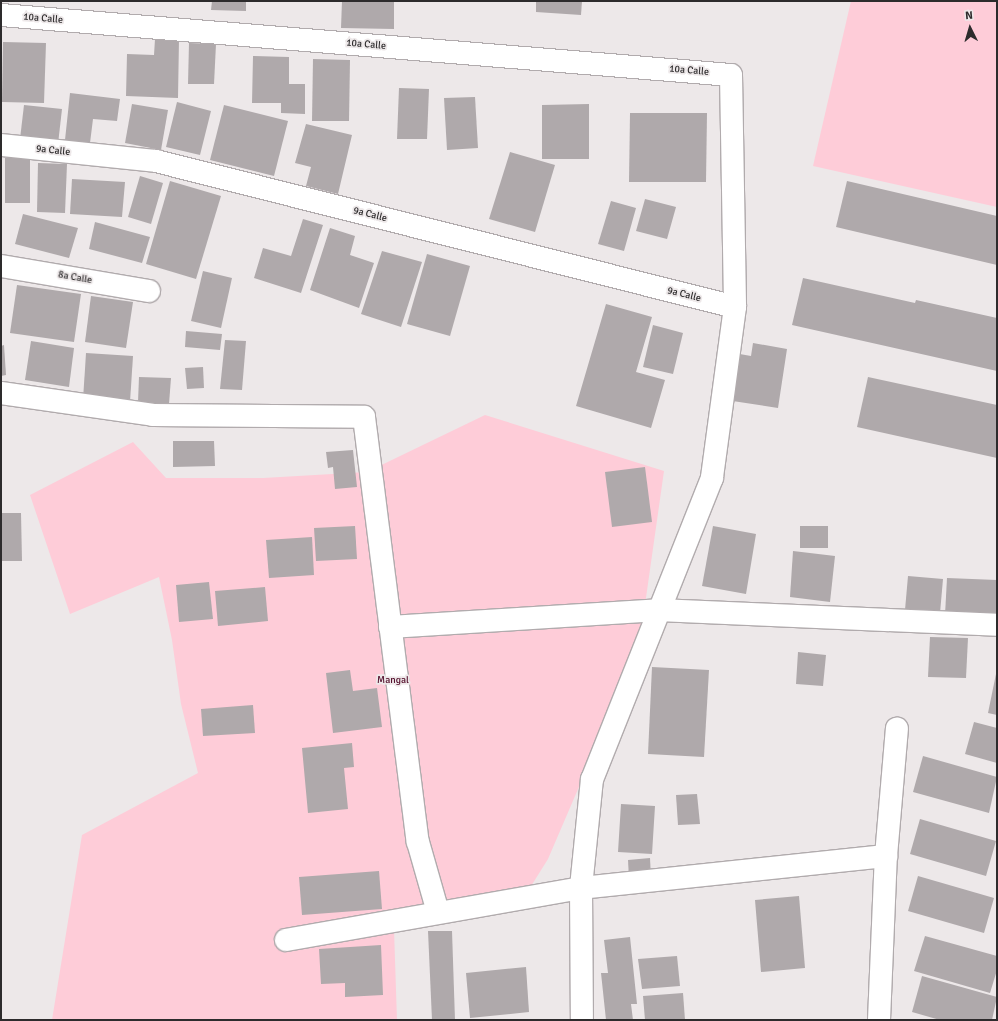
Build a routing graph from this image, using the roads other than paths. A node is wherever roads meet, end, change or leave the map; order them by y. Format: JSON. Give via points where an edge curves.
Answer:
{"nodes":[{"id":1,"x":1,"y":15,"type":"edge"},
{"id":2,"x":1,"y":145,"type":"edge"},
{"id":3,"x":1,"y":266,"type":"edge"},
{"id":4,"x":149,"y":291,"type":"dead end"},
{"id":5,"x":735,"y":307,"type":"junction"},
{"id":6,"x":1,"y":393,"type":"edge"},
{"id":7,"x":658,"y":610,"type":"junction"},
{"id":8,"x":997,"y":625,"type":"edge"},
{"id":9,"x":390,"y":627,"type":"junction"},
{"id":10,"x":897,"y":728,"type":"dead end"},
{"id":11,"x":886,"y":856,"type":"junction"},
{"id":12,"x":581,"y":888,"type":"junction"},
{"id":13,"x":438,"y":912,"type":"junction"},
{"id":14,"x":286,"y":940,"type":"dead end"},
{"id":15,"x":582,"y":1020,"type":"edge"},
{"id":16,"x":879,"y":1020,"type":"edge"}],
"edges":[{"from":1,"to":5,"type":"street","name":"10a Calle","via":[[731,75]]},
{"from":2,"to":5,"type":"street","name":"9a Calle","via":[[156,161]]},
{"from":3,"to":4,"type":"street","name":"8a Calle"},
{"from":5,"to":7,"type":"street","via":[[712,478]]},
{"from":6,"to":9,"type":"street","via":[[153,415],[364,417]]},
{"from":7,"to":8,"type":"street"},
{"from":7,"to":9,"type":"street"},
{"from":7,"to":12,"type":"street","via":[[592,779]]},
{"from":9,"to":13,"type":"street","via":[[418,842]]},
{"from":10,"to":11,"type":"street"},
{"from":11,"to":12,"type":"street"},
{"from":11,"to":16,"type":"street"},
{"from":12,"to":13,"type":"street"},
{"from":12,"to":15,"type":"street"},
{"from":13,"to":14,"type":"street"}]}
